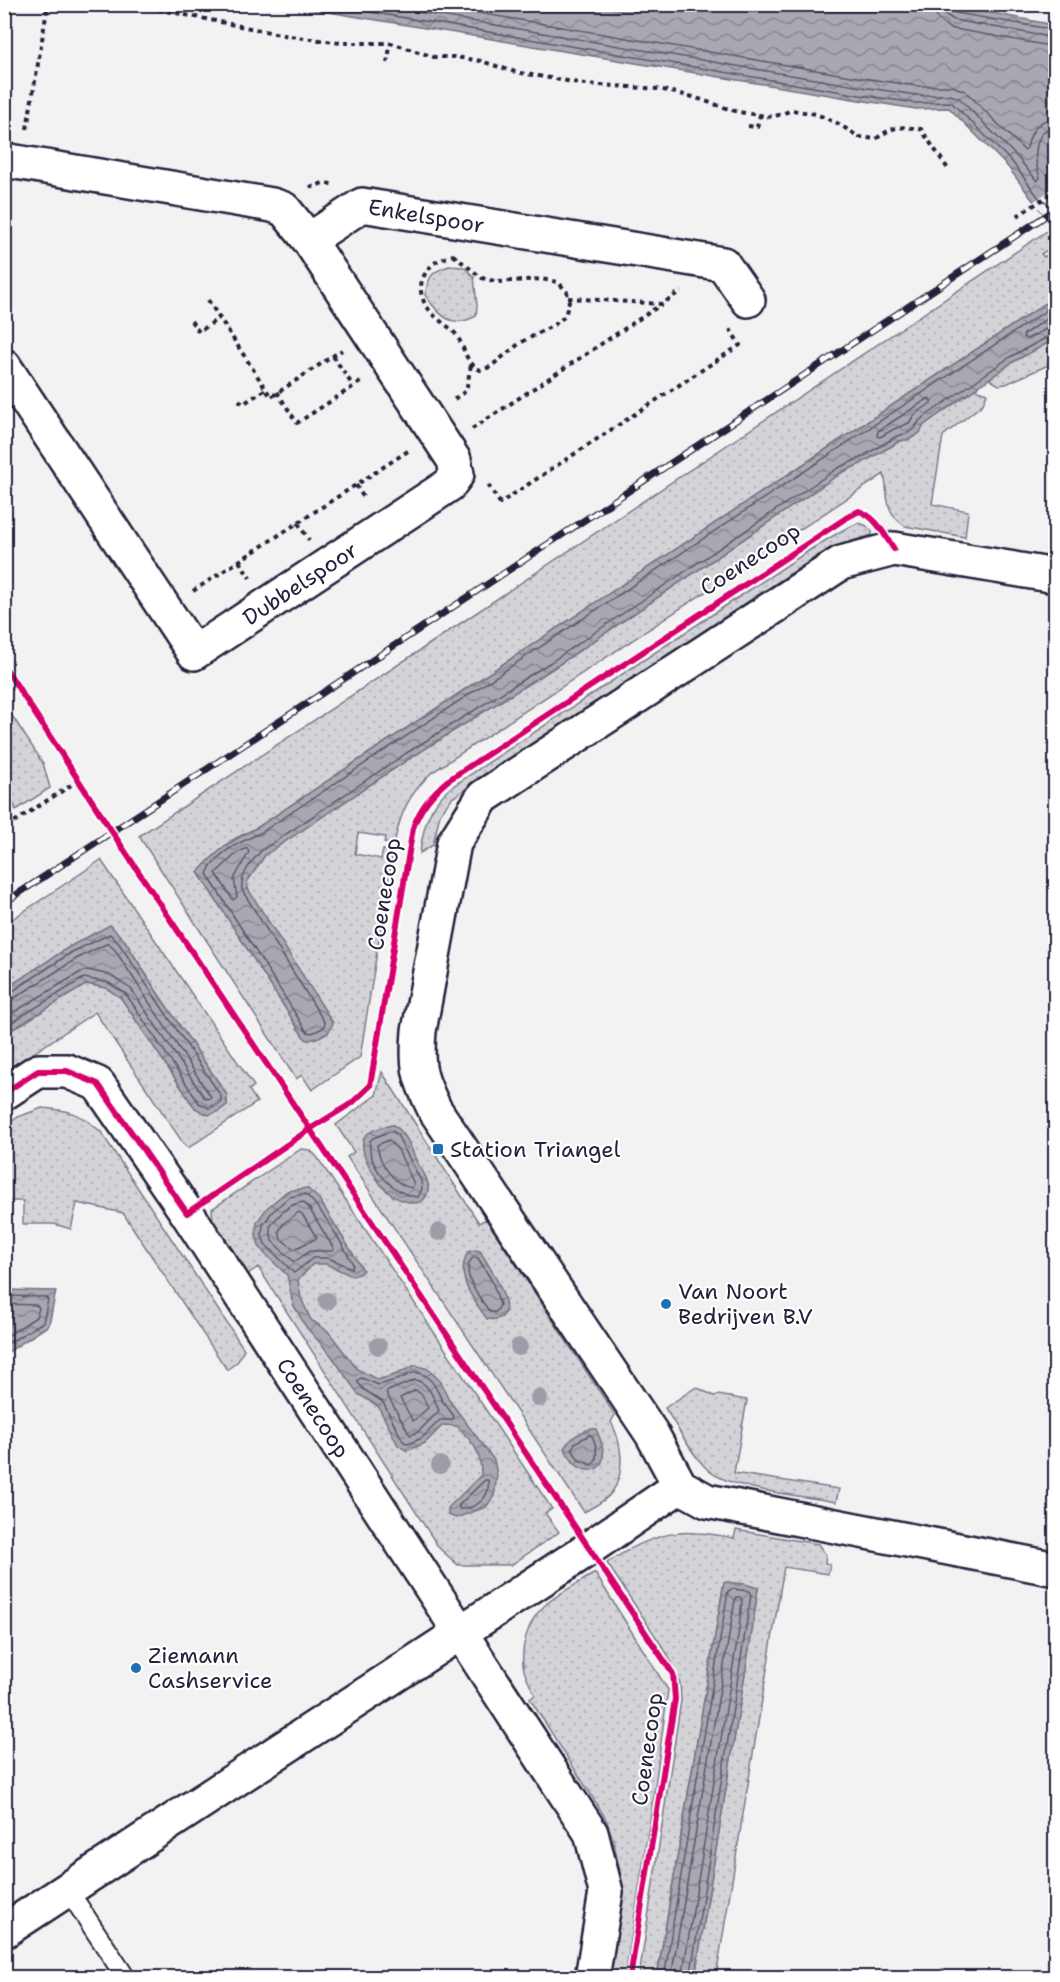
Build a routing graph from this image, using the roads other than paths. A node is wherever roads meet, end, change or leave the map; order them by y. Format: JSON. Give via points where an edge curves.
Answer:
{"nodes":[{"id":1,"x":13,"y":161,"type":"edge"},
{"id":2,"x":309,"y":240,"type":"junction"},
{"id":3,"x":748,"y":300,"type":"dead end"},
{"id":4,"x":4,"y":366,"type":"edge"},
{"id":5,"x":1056,"y":576,"type":"edge"},
{"id":6,"x":4,"y":1093,"type":"edge"},
{"id":7,"x":680,"y":1486,"type":"junction"},
{"id":8,"x":1056,"y":1569,"type":"edge"},
{"id":9,"x":460,"y":1633,"type":"junction"},
{"id":10,"x":68,"y":1890,"type":"junction"},
{"id":11,"x":4,"y":1932,"type":"edge"},
{"id":12,"x":126,"y":1977,"type":"edge"},
{"id":13,"x":592,"y":1977,"type":"edge"}],
"edges":[{"from":1,"to":2,"type":"street","via":[[284,209]]},
{"from":2,"to":3,"type":"street","name":"Enkelspoor","via":[[362,206],[723,264]]},
{"from":2,"to":4,"type":"street","name":"Dubbelspoor","via":[[390,363],[451,433],[458,474],[449,485],[194,653]]},
{"from":5,"to":7,"type":"street","via":[[894,549],[841,563],[483,797],[454,843],[419,1031],[419,1073],[435,1110],[652,1434]]},
{"from":6,"to":9,"type":"street","name":"Coenecoop","via":[[38,1071],[67,1071],[98,1084],[187,1213]]},
{"from":7,"to":8,"type":"street","via":[[707,1501]]},
{"from":7,"to":9,"type":"street"},
{"from":9,"to":10,"type":"street"},
{"from":9,"to":13,"type":"street","name":"Coenecoop","via":[[591,1833],[606,1893]]},
{"from":10,"to":11,"type":"street"},
{"from":10,"to":12,"type":"lane"}]}
